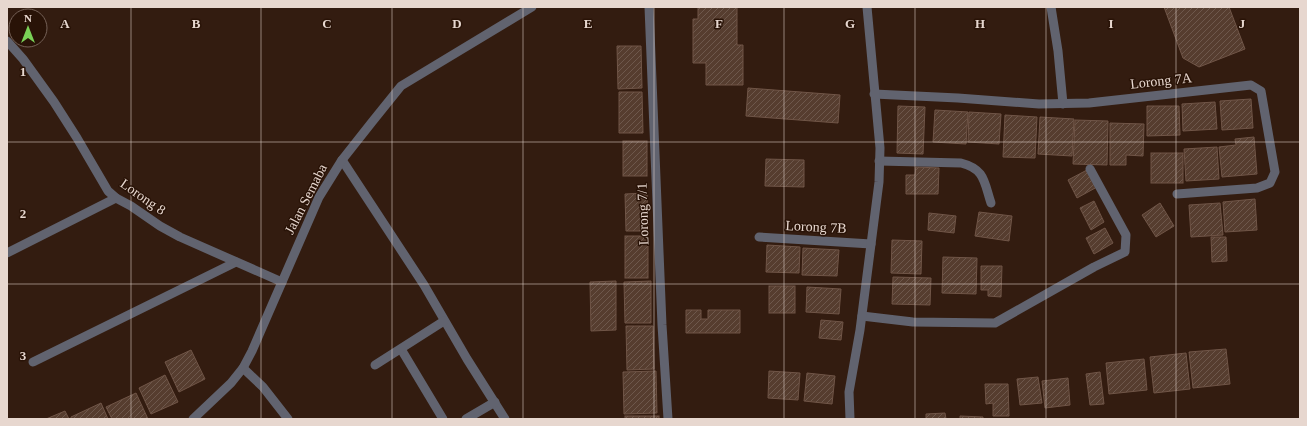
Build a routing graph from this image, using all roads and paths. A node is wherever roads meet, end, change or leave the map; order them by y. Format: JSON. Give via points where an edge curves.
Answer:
{"nodes":[{"id":1,"x":532,"y":7,"type":"edge"},
{"id":2,"x":649,"y":7,"type":"edge"},
{"id":3,"x":867,"y":7,"type":"edge"},
{"id":4,"x":1051,"y":7,"type":"edge"},
{"id":5,"x":7,"y":40,"type":"edge"},
{"id":6,"x":874,"y":94,"type":"junction"},
{"id":7,"x":1063,"y":104,"type":"junction"},
{"id":8,"x":342,"y":160,"type":"junction"},
{"id":9,"x":879,"y":161,"type":"junction"},
{"id":10,"x":1090,"y":169,"type":"dead end"},
{"id":11,"x":1177,"y":194,"type":"dead end"},
{"id":12,"x":116,"y":198,"type":"junction"},
{"id":13,"x":991,"y":203,"type":"dead end"},
{"id":14,"x":759,"y":238,"type":"dead end"},
{"id":15,"x":871,"y":244,"type":"junction"},
{"id":16,"x":7,"y":253,"type":"edge"},
{"id":17,"x":236,"y":262,"type":"junction"},
{"id":18,"x":282,"y":282,"type":"junction"},
{"id":19,"x":862,"y":316,"type":"junction"},
{"id":20,"x":444,"y":321,"type":"junction"},
{"id":21,"x":401,"y":349,"type":"junction"},
{"id":22,"x":33,"y":362,"type":"dead end"},
{"id":23,"x":375,"y":365,"type":"dead end"},
{"id":24,"x":243,"y":368,"type":"junction"},
{"id":25,"x":495,"y":402,"type":"junction"},
{"id":26,"x":193,"y":419,"type":"edge"},
{"id":27,"x":288,"y":419,"type":"edge"},
{"id":28,"x":443,"y":419,"type":"edge"},
{"id":29,"x":466,"y":419,"type":"edge"},
{"id":30,"x":505,"y":419,"type":"edge"},
{"id":31,"x":668,"y":419,"type":"edge"},
{"id":32,"x":850,"y":419,"type":"edge"}],
"edges":[{"from":1,"to":8,"type":"street","name":"Jalan Semaba","via":[[401,86]]},
{"from":2,"to":31,"type":"street","name":"Lorong 7/1"},
{"from":3,"to":6,"type":"street"},
{"from":4,"to":7,"type":"street"},
{"from":5,"to":12,"type":"street","name":"Lorong 8","via":[[54,102],[108,191]]},
{"from":6,"to":7,"type":"street","name":"Lorong 7A"},
{"from":6,"to":9,"type":"street"},
{"from":7,"to":11,"type":"street","name":"Lorong 7A","via":[[1251,85],[1257,87],[1261,91],[1275,172],[1270,183],[1257,188]]},
{"from":8,"to":18,"type":"street","name":"Jalan Semaba","via":[[319,197]]},
{"from":8,"to":20,"type":"street","via":[[424,285]]},
{"from":9,"to":13,"type":"street","via":[[972,165],[981,173]]},
{"from":9,"to":15,"type":"street","via":[[879,182]]},
{"from":10,"to":19,"type":"street","via":[[1126,235],[1125,252],[995,323],[913,322]]},
{"from":12,"to":16,"type":"street"},
{"from":12,"to":17,"type":"street","name":"Lorong 8","via":[[180,237]]},
{"from":14,"to":15,"type":"street","name":"Lorong 7B"},
{"from":15,"to":19,"type":"street"},
{"from":17,"to":18,"type":"street","name":"Lorong 8"},
{"from":17,"to":22,"type":"street"},
{"from":18,"to":24,"type":"street","name":"Jalan Semaba"},
{"from":19,"to":32,"type":"street","via":[[849,392]]},
{"from":20,"to":21,"type":"street"},
{"from":20,"to":25,"type":"street"},
{"from":21,"to":23,"type":"street"},
{"from":21,"to":28,"type":"street"},
{"from":24,"to":26,"type":"street","name":"Jalan Semaba"},
{"from":24,"to":27,"type":"street","via":[[263,387]]},
{"from":25,"to":29,"type":"street"},
{"from":25,"to":30,"type":"street"}]}
